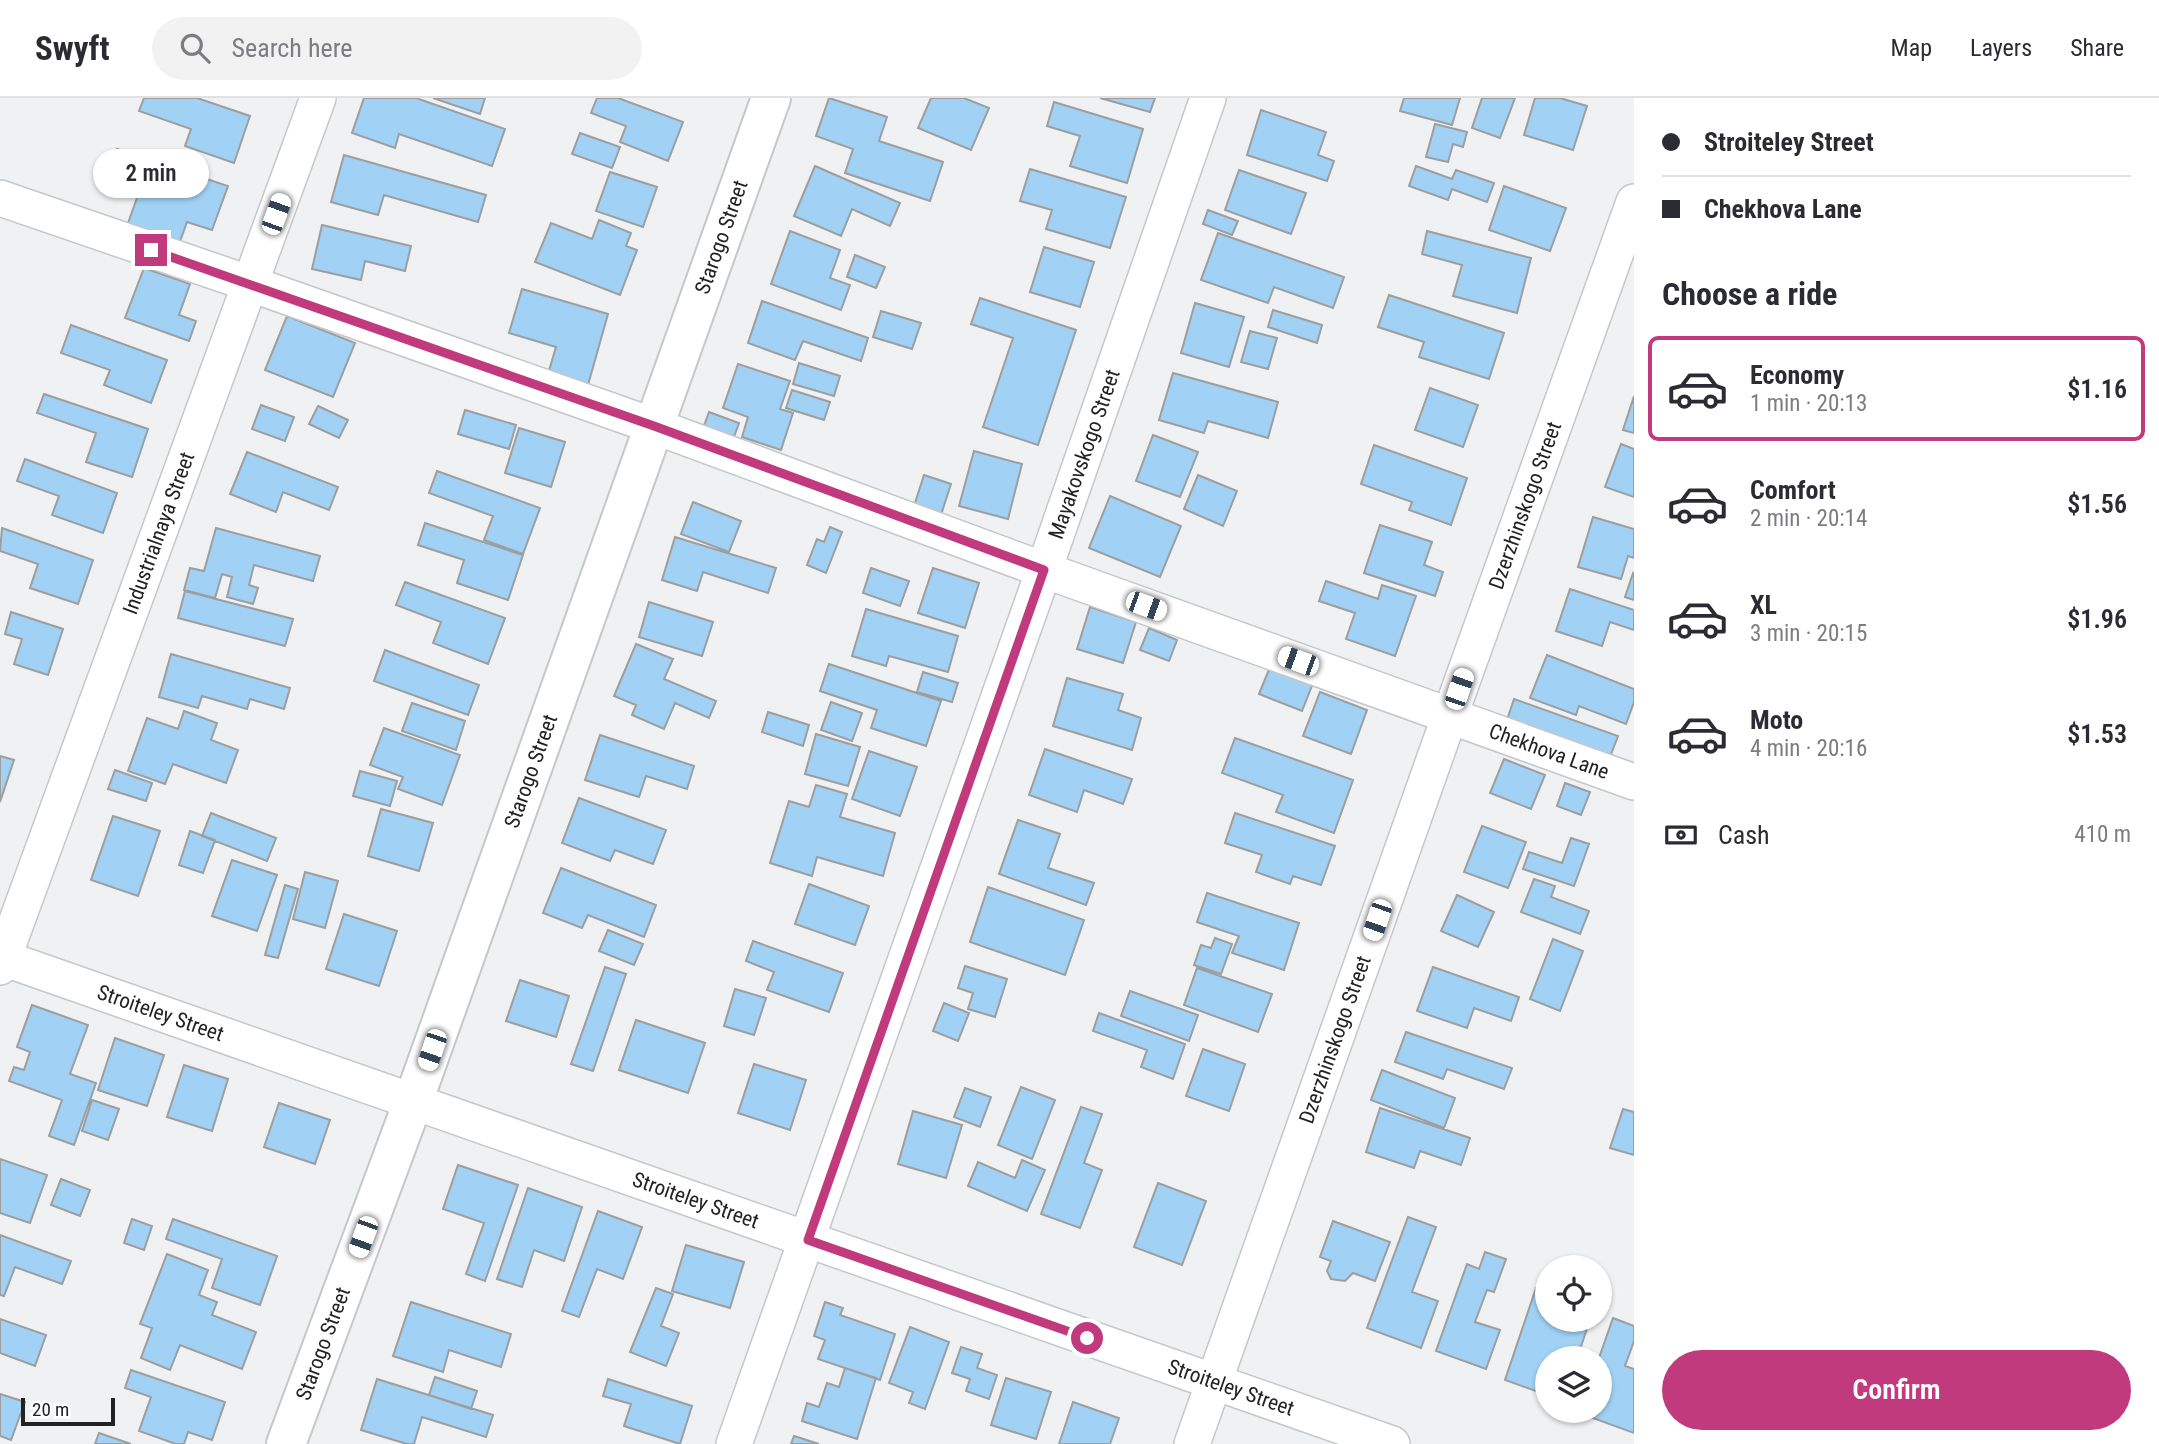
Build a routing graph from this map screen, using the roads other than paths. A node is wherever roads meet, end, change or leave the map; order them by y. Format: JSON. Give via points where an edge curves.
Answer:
{"nodes":[{"id":1,"x":318,"y":98,"type":"edge"},
{"id":2,"x":771,"y":98,"type":"edge"},
{"id":3,"x":1208,"y":98,"type":"edge"},
{"id":4,"x":0,"y":198,"type":"edge"},
{"id":5,"x":1634,"y":202,"type":"edge"},
{"id":6,"x":251,"y":284,"type":"junction"},
{"id":7,"x":654,"y":426,"type":"junction"},
{"id":8,"x":1044,"y":570,"type":"junction"},
{"id":9,"x":1450,"y":715,"type":"junction"},
{"id":10,"x":1634,"y":782,"type":"edge"},
{"id":11,"x":1,"y":961,"type":"edge"},
{"id":12,"x":414,"y":1102,"type":"junction"},
{"id":13,"x":808,"y":1240,"type":"junction"},
{"id":14,"x":1214,"y":1382,"type":"junction"},
{"id":15,"x":286,"y":1444,"type":"edge"},
{"id":16,"x":734,"y":1444,"type":"edge"},
{"id":17,"x":1192,"y":1444,"type":"edge"},
{"id":18,"x":1392,"y":1444,"type":"edge"}],
"edges":[{"from":1,"to":6,"type":"street","name":"Industrialnaya Street"},
{"from":2,"to":7,"type":"street","name":"Starogo Street"},
{"from":3,"to":8,"type":"street","name":"Mayakovskogo Street"},
{"from":4,"to":6,"type":"street","name":"Chekhova Lane"},
{"from":5,"to":9,"type":"street","name":"Dzerzhinskogo Street"},
{"from":6,"to":7,"type":"street","name":"Chekhova Lane"},
{"from":6,"to":11,"type":"street","name":"Industrialnaya Street"},
{"from":7,"to":8,"type":"street","name":"Chekhova Lane"},
{"from":7,"to":12,"type":"street","name":"Starogo Street"},
{"from":8,"to":9,"type":"street","name":"Chekhova Lane"},
{"from":8,"to":13,"type":"street","name":"Mayakovskogo Street"},
{"from":9,"to":10,"type":"street","name":"Chekhova Lane"},
{"from":9,"to":14,"type":"street","name":"Dzerzhinskogo Street"},
{"from":11,"to":12,"type":"street","name":"Stroiteley Street"},
{"from":12,"to":13,"type":"street","name":"Stroiteley Street"},
{"from":12,"to":15,"type":"street","name":"Starogo Street"},
{"from":13,"to":14,"type":"street","name":"Stroiteley Street"},
{"from":13,"to":16,"type":"street","name":"Mayakovskogo Street"},
{"from":14,"to":17,"type":"street","name":"Dzerzhinskogo Street"},
{"from":14,"to":18,"type":"street","name":"Stroiteley Street"}]}
